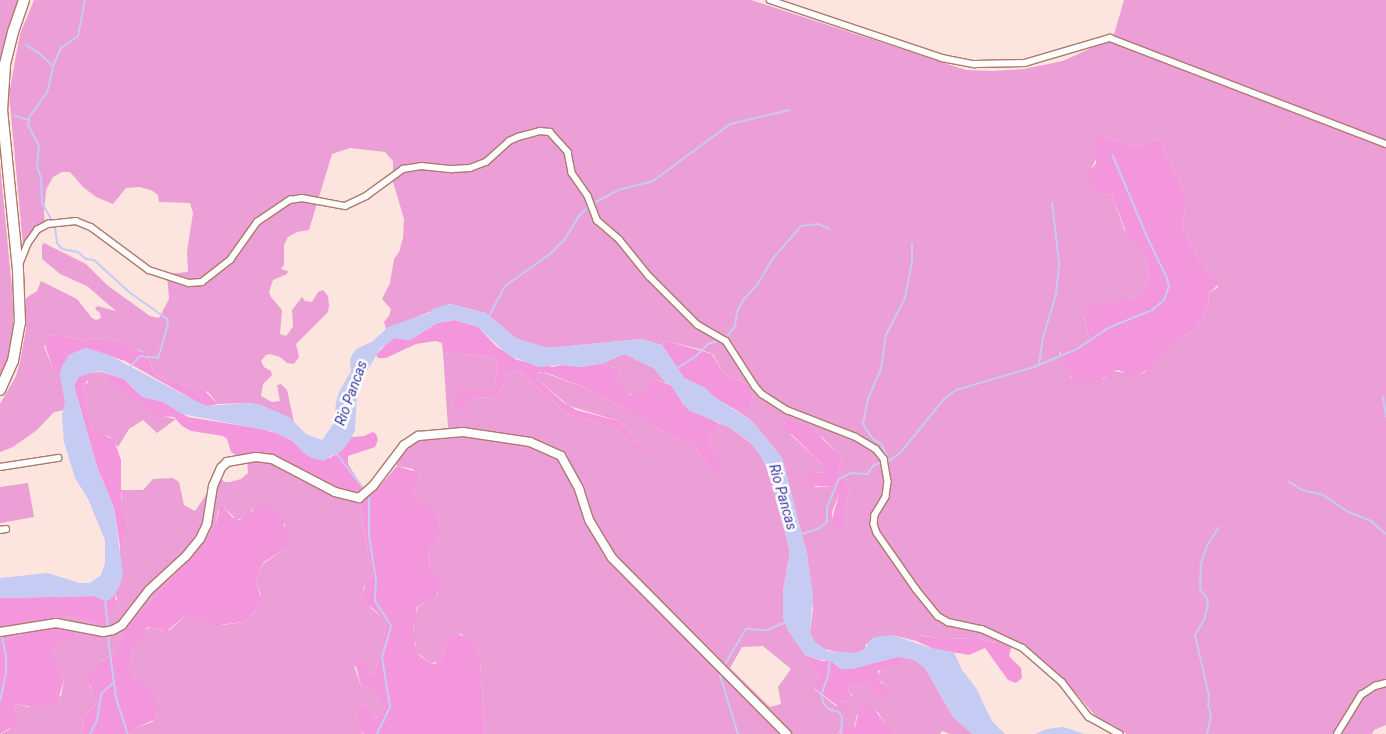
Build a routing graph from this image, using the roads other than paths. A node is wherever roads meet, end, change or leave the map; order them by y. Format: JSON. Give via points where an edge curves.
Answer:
{"nodes":[{"id":1,"x":24,"y":0,"type":"edge"},
{"id":2,"x":770,"y":0,"type":"edge"},
{"id":3,"x":1386,"y":144,"type":"edge"},
{"id":4,"x":18,"y":270,"type":"junction"},
{"id":5,"x":0,"y":390,"type":"edge"},
{"id":6,"x":58,"y":458,"type":"dead end"},
{"id":7,"x":0,"y":467,"type":"edge"},
{"id":8,"x":0,"y":632,"type":"edge"},
{"id":9,"x":1386,"y":683,"type":"edge"},
{"id":10,"x":787,"y":734,"type":"edge"},
{"id":11,"x":1120,"y":734,"type":"edge"},
{"id":12,"x":1337,"y":734,"type":"edge"}],
"edges":[{"from":1,"to":4,"type":"highway","via":[[5,64],[2,111]]},
{"from":2,"to":3,"type":"street","via":[[942,58],[974,64],[1025,63],[1110,38]]},
{"from":4,"to":5,"type":"highway","via":[[20,311],[17,346]]},
{"from":4,"to":11,"type":"street","via":[[28,243],[37,230],[48,224],[76,221],[90,227],[149,270],[180,281],[202,282],[230,260],[257,222],[290,200],[302,198],[345,206],[366,196],[403,169],[416,166],[470,168],[486,162],[509,141],[540,131],[550,132],[568,152],[572,173],[588,196],[598,220],[698,325],[726,341],[762,394],[787,410],[856,437],[876,449],[884,459],[888,482],[886,498],[875,515],[877,533],[938,616],[948,622],[982,628],[1023,648],[1062,682],[1089,717]]},
{"from":6,"to":7,"type":"street"},
{"from":8,"to":10,"type":"street","via":[[56,622],[103,632],[114,630],[200,540],[207,524],[213,486],[227,462],[256,457],[272,459],[335,492],[359,498],[373,486],[404,445],[418,436],[463,432],[530,442],[561,456],[579,489],[600,542],[612,558]]},
{"from":9,"to":12,"type":"street","via":[[1361,695]]}]}
